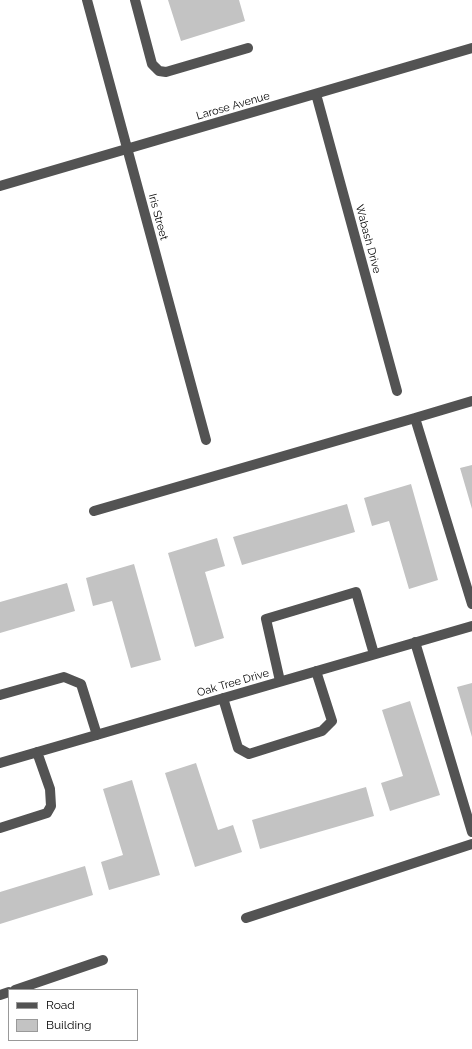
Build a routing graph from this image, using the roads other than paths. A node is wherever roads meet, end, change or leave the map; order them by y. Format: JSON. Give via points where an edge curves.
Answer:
{"nodes":[{"id":1,"x":87,"y":0,"type":"edge"},
{"id":2,"x":135,"y":0,"type":"edge"},
{"id":3,"x":248,"y":48,"type":"dead end"},
{"id":4,"x":472,"y":48,"type":"edge"},
{"id":5,"x":316,"y":94,"type":"junction"},
{"id":6,"x":128,"y":149,"type":"junction"},
{"id":7,"x":0,"y":186,"type":"edge"},
{"id":8,"x":398,"y":391,"type":"dead end"},
{"id":9,"x":472,"y":401,"type":"edge"},
{"id":10,"x":415,"y":418,"type":"junction"},
{"id":11,"x":206,"y":440,"type":"dead end"},
{"id":12,"x":94,"y":511,"type":"dead end"},
{"id":13,"x":472,"y":604,"type":"edge"},
{"id":14,"x":472,"y":626,"type":"edge"},
{"id":15,"x":415,"y":642,"type":"junction"},
{"id":16,"x":374,"y":654,"type":"junction"},
{"id":17,"x":316,"y":671,"type":"junction"},
{"id":18,"x":280,"y":681,"type":"junction"},
{"id":19,"x":0,"y":695,"type":"edge"},
{"id":20,"x":223,"y":698,"type":"junction"},
{"id":21,"x":97,"y":735,"type":"junction"},
{"id":22,"x":37,"y":752,"type":"junction"},
{"id":23,"x":0,"y":763,"type":"edge"},
{"id":24,"x":0,"y":828,"type":"edge"},
{"id":25,"x":472,"y":832,"type":"edge"},
{"id":26,"x":472,"y":844,"type":"edge"},
{"id":27,"x":246,"y":918,"type":"dead end"},
{"id":28,"x":103,"y":960,"type":"dead end"},
{"id":29,"x":18,"y":989,"type":"edge"}],
"edges":[{"from":1,"to":6,"type":"street","name":"Iris Street"},
{"from":2,"to":3,"type":"street","via":[[152,64],[159,71],[166,72]]},
{"from":4,"to":5,"type":"street","name":"Larose Avenue"},
{"from":5,"to":6,"type":"street","name":"Larose Avenue"},
{"from":5,"to":8,"type":"street","name":"Wabash Drive"},
{"from":6,"to":7,"type":"street","name":"Larose Avenue"},
{"from":6,"to":11,"type":"street","name":"Iris Street"},
{"from":9,"to":10,"type":"street"},
{"from":10,"to":12,"type":"street"},
{"from":10,"to":13,"type":"street"},
{"from":14,"to":15,"type":"street","name":"Oak Tree Drive"},
{"from":15,"to":16,"type":"street","name":"Oak Tree Drive"},
{"from":15,"to":25,"type":"street"},
{"from":16,"to":17,"type":"street","name":"Oak Tree Drive"},
{"from":16,"to":18,"type":"street","via":[[356,592],[348,594],[266,619]]},
{"from":17,"to":18,"type":"street","name":"Oak Tree Drive"},
{"from":17,"to":20,"type":"street","via":[[332,721],[322,731],[249,754],[238,748]]},
{"from":18,"to":20,"type":"street","name":"Oak Tree Drive"},
{"from":19,"to":21,"type":"street","via":[[64,677],[70,679],[81,684]]},
{"from":20,"to":21,"type":"street","name":"Oak Tree Drive"},
{"from":21,"to":22,"type":"street","name":"Oak Tree Drive"},
{"from":22,"to":23,"type":"street","name":"Oak Tree Drive"},
{"from":22,"to":24,"type":"street","via":[[50,789],[51,806],[47,813]]},
{"from":26,"to":27,"type":"street"},
{"from":28,"to":29,"type":"street"}]}
